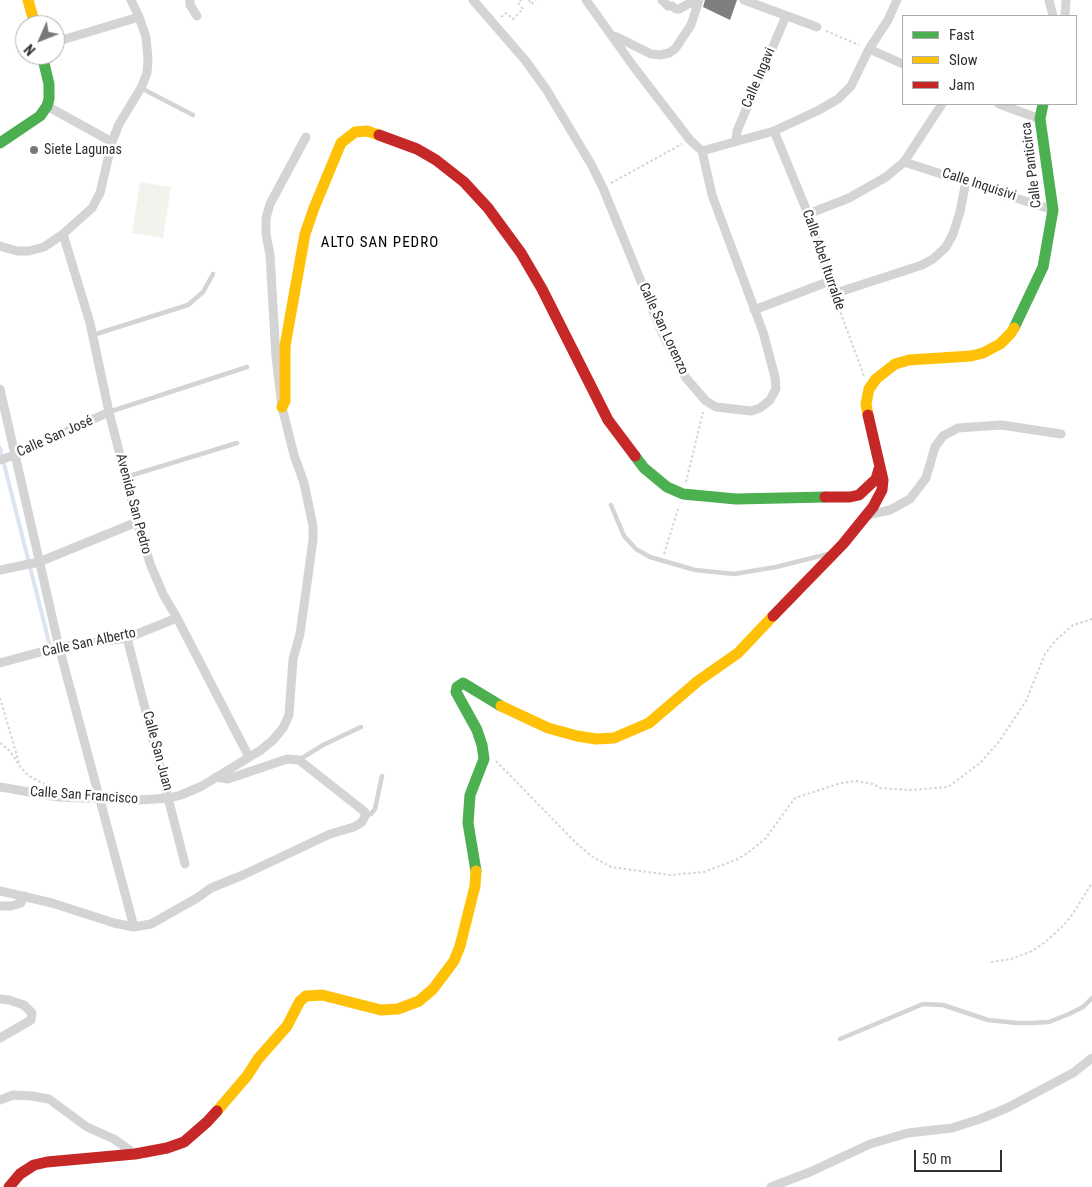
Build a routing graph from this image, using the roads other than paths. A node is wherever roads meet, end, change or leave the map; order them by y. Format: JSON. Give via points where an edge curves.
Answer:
{"nodes":[{"id":1,"x":28,"y":0,"type":"edge"},
{"id":2,"x":131,"y":0,"type":"edge"},
{"id":3,"x":190,"y":0,"type":"edge"},
{"id":4,"x":473,"y":0,"type":"edge"},
{"id":5,"x":586,"y":0,"type":"edge"},
{"id":6,"x":662,"y":0,"type":"edge"},
{"id":7,"x":744,"y":0,"type":"edge"},
{"id":8,"x":897,"y":0,"type":"edge"},
{"id":9,"x":1049,"y":0,"type":"edge"},
{"id":10,"x":1066,"y":0,"type":"edge"},
{"id":11,"x":699,"y":1,"type":"edge"},
{"id":12,"x":672,"y":3,"type":"edge"},
{"id":13,"x":32,"y":15,"type":"edge"},
{"id":14,"x":1053,"y":15,"type":"edge"},
{"id":15,"x":1065,"y":15,"type":"edge"},
{"id":16,"x":197,"y":16,"type":"dead end"},
{"id":17,"x":786,"y":16,"type":"junction"},
{"id":18,"x":139,"y":17,"type":"junction"},
{"id":19,"x":817,"y":27,"type":"road end"},
{"id":20,"x":612,"y":36,"type":"junction"},
{"id":21,"x":65,"y":39,"type":"edge"},
{"id":22,"x":869,"y":49,"type":"junction"},
{"id":23,"x":902,"y":64,"type":"edge"},
{"id":24,"x":44,"y":65,"type":"edge"},
{"id":25,"x":141,"y":88,"type":"junction"},
{"id":26,"x":941,"y":105,"type":"edge"},
{"id":27,"x":1002,"y":105,"type":"edge"},
{"id":28,"x":1043,"y":105,"type":"edge"},
{"id":29,"x":47,"y":106,"type":"junction"},
{"id":30,"x":193,"y":115,"type":"dead end"},
{"id":31,"x":1040,"y":119,"type":"junction"},
{"id":32,"x":774,"y":131,"type":"junction"},
{"id":33,"x":306,"y":137,"type":"dead end"},
{"id":34,"x":736,"y":141,"type":"junction"},
{"id":35,"x":112,"y":142,"type":"junction"},
{"id":36,"x":0,"y":143,"type":"edge"},
{"id":37,"x":702,"y":152,"type":"junction"},
{"id":38,"x":904,"y":162,"type":"junction"},
{"id":39,"x":966,"y":181,"type":"junction"},
{"id":40,"x":1053,"y":210,"type":"junction"},
{"id":41,"x":808,"y":214,"type":"junction"},
{"id":42,"x":63,"y":234,"type":"junction"},
{"id":43,"x":0,"y":246,"type":"edge"},
{"id":44,"x":213,"y":274,"type":"dead end"},
{"id":45,"x":830,"y":281,"type":"junction"},
{"id":46,"x":754,"y":310,"type":"junction"},
{"id":47,"x":93,"y":336,"type":"junction"},
{"id":48,"x":247,"y":367,"type":"dead end"},
{"id":49,"x":0,"y":389,"type":"edge"},
{"id":50,"x":282,"y":407,"type":"junction"},
{"id":51,"x":109,"y":412,"type":"junction"},
{"id":52,"x":1061,"y":434,"type":"dead end"},
{"id":53,"x":237,"y":443,"type":"dead end"},
{"id":54,"x":16,"y":455,"type":"junction"},
{"id":55,"x":0,"y":460,"type":"edge"},
{"id":56,"x":880,"y":469,"type":"junction"},
{"id":57,"x":125,"y":477,"type":"junction"},
{"id":58,"x":611,"y":505,"type":"dead end"},
{"id":59,"x":867,"y":515,"type":"junction"},
{"id":60,"x":137,"y":522,"type":"junction"},
{"id":61,"x":832,"y":555,"type":"junction"},
{"id":62,"x":39,"y":562,"type":"junction"},
{"id":63,"x":0,"y":570,"type":"edge"},
{"id":64,"x":177,"y":618,"type":"junction"},
{"id":65,"x":127,"y":638,"type":"junction"},
{"id":66,"x":59,"y":647,"type":"junction"},
{"id":67,"x":0,"y":663,"type":"edge"},
{"id":68,"x":361,"y":727,"type":"dead end"},
{"id":69,"x":249,"y":757,"type":"junction"},
{"id":70,"x":299,"y":760,"type":"junction"},
{"id":71,"x":382,"y":776,"type":"dead end"},
{"id":72,"x":216,"y":777,"type":"junction"},
{"id":73,"x":0,"y":787,"type":"edge"},
{"id":74,"x":169,"y":798,"type":"junction"},
{"id":75,"x":101,"y":800,"type":"junction"},
{"id":76,"x":365,"y":816,"type":"junction"},
{"id":77,"x":185,"y":864,"type":"dead end"},
{"id":78,"x":0,"y":891,"type":"edge"},
{"id":79,"x":24,"y":896,"type":"junction"},
{"id":80,"x":0,"y":906,"type":"edge"},
{"id":81,"x":134,"y":927,"type":"junction"},
{"id":82,"x":1092,"y":998,"type":"edge"},
{"id":83,"x":0,"y":999,"type":"edge"},
{"id":84,"x":0,"y":1038,"type":"edge"},
{"id":85,"x":840,"y":1039,"type":"dead end"},
{"id":86,"x":1092,"y":1058,"type":"edge"},
{"id":87,"x":0,"y":1100,"type":"edge"},
{"id":88,"x":136,"y":1154,"type":"junction"},
{"id":89,"x":9,"y":1187,"type":"edge"},
{"id":90,"x":771,"y":1187,"type":"edge"}],
"edges":[{"from":1,"to":13,"type":"street"},
{"from":2,"to":18,"type":"street"},
{"from":3,"to":16,"type":"street"},
{"from":4,"to":46,"type":"street","name":"Calle San Lorenzo","via":[[546,89],[591,164],[662,333],[686,378],[716,408],[760,408],[776,390],[763,332]]},
{"from":5,"to":20,"type":"street"},
{"from":6,"to":12,"type":"street","via":[[668,6]]},
{"from":7,"to":17,"type":"street"},
{"from":8,"to":22,"type":"street"},
{"from":9,"to":14,"type":"street"},
{"from":10,"to":15,"type":"street"},
{"from":11,"to":12,"type":"street","via":[[680,9]]},
{"from":11,"to":20,"type":"street","via":[[691,24],[669,53],[651,54]]},
{"from":17,"to":19,"type":"street"},
{"from":17,"to":34,"type":"street","name":"Calle Ingavi","via":[[737,130]]},
{"from":18,"to":21,"type":"street"},
{"from":18,"to":25,"type":"street","via":[[146,37],[148,59]]},
{"from":20,"to":37,"type":"street"},
{"from":22,"to":23,"type":"street"},
{"from":22,"to":32,"type":"street","via":[[851,86],[838,99]]},
{"from":24,"to":29,"type":"street","via":[[49,84]]},
{"from":25,"to":30,"type":"lane"},
{"from":25,"to":35,"type":"street"},
{"from":26,"to":38,"type":"street"},
{"from":27,"to":31,"type":"street"},
{"from":28,"to":31,"type":"street","name":"Calle Panticirca"},
{"from":29,"to":35,"type":"street"},
{"from":29,"to":36,"type":"street","via":[[40,116]]},
{"from":31,"to":40,"type":"street","name":"Calle Panticirca"},
{"from":32,"to":34,"type":"street"},
{"from":32,"to":41,"type":"street","name":"Calle Abel Iturralde"},
{"from":33,"to":50,"type":"street","name":"Calle San Francisco","via":[[270,204],[266,218]]},
{"from":34,"to":37,"type":"street"},
{"from":35,"to":42,"type":"street","via":[[100,193],[92,208]]},
{"from":37,"to":46,"type":"street","name":"Calle San Lorenzo","via":[[712,195]]},
{"from":38,"to":39,"type":"street","name":"Calle Inquisivi"},
{"from":38,"to":41,"type":"street","via":[[869,188]]},
{"from":39,"to":40,"type":"street","name":"Calle Inquisivi"},
{"from":39,"to":45,"type":"street","name":"Calle Abel Iturralde","via":[[953,234],[946,247],[933,259],[833,294]]},
{"from":40,"to":56,"type":"street","name":"Calle Panticirca","via":[[1043,267],[1022,314],[1006,338],[991,349],[971,356],[909,360],[896,364],[876,379],[869,389],[866,404]]},
{"from":41,"to":45,"type":"street","name":"Calle Abel Iturralde"},
{"from":42,"to":43,"type":"street","via":[[44,247],[29,251]]},
{"from":42,"to":47,"type":"street","name":"Avenida San Pedro"},
{"from":44,"to":47,"type":"lane","via":[[203,292],[188,305]]},
{"from":45,"to":46,"type":"street"},
{"from":47,"to":51,"type":"street","name":"Avenida San Pedro"},
{"from":48,"to":51,"type":"lane"},
{"from":49,"to":54,"type":"street"},
{"from":50,"to":56,"type":"street","via":[[285,401],[285,346],[305,234],[342,143],[355,132],[367,132],[417,149],[436,160],[464,182],[488,208],[542,288],[608,420],[644,468],[667,487],[683,494],[736,499],[850,498],[867,488]]},
{"from":50,"to":69,"type":"street","name":"Calle San Francisco","via":[[304,482],[313,540],[300,634],[293,659],[289,715],[273,740]]},
{"from":51,"to":54,"type":"street","name":"Calle San José"},
{"from":51,"to":57,"type":"street","name":"Avenida San Pedro"},
{"from":52,"to":59,"type":"street","via":[[1001,425],[958,428],[943,436],[935,447],[926,478],[910,499],[890,510]]},
{"from":53,"to":57,"type":"lane"},
{"from":54,"to":55,"type":"street","name":"Calle San José"},
{"from":54,"to":62,"type":"street"},
{"from":56,"to":59,"type":"street","via":[[882,490]]},
{"from":57,"to":60,"type":"street","name":"Avenida San Pedro"},
{"from":58,"to":61,"type":"lane","via":[[624,536],[636,549],[650,558],[695,570],[734,574],[823,554]]},
{"from":59,"to":61,"type":"street"},
{"from":60,"to":62,"type":"street"},
{"from":60,"to":64,"type":"street","name":"Avenida San Pedro","via":[[151,566]]},
{"from":61,"to":88,"type":"street","via":[[738,653],[649,722],[614,738],[596,739],[548,728],[463,683],[457,687],[456,692],[477,730],[484,759],[470,794],[468,823],[476,866],[475,886],[454,961],[420,1001],[398,1009],[381,1010],[322,995],[306,996],[287,1026],[207,1122],[184,1142]]},
{"from":62,"to":63,"type":"street"},
{"from":62,"to":66,"type":"street"},
{"from":64,"to":65,"type":"street","name":"Calle San Alberto"},
{"from":64,"to":69,"type":"street","name":"Avenida San Pedro"},
{"from":65,"to":66,"type":"street","name":"Calle San Alberto"},
{"from":65,"to":74,"type":"street","name":"Calle San Juan"},
{"from":66,"to":67,"type":"street","name":"Calle San Alberto"},
{"from":66,"to":75,"type":"street"},
{"from":68,"to":70,"type":"lane"},
{"from":69,"to":72,"type":"street","name":"Calle San Francisco"},
{"from":70,"to":72,"type":"street","via":[[287,760],[228,778]]},
{"from":70,"to":76,"type":"street","via":[[365,812]]},
{"from":71,"to":76,"type":"lane","via":[[375,809]]},
{"from":72,"to":74,"type":"street","name":"Calle San Francisco","via":[[202,786]]},
{"from":73,"to":75,"type":"street","name":"Calle San Francisco","via":[[58,797]]},
{"from":74,"to":75,"type":"street","name":"Calle San Francisco"},
{"from":74,"to":77,"type":"street","name":"Calle San Juan"},
{"from":75,"to":81,"type":"street"},
{"from":76,"to":81,"type":"street","via":[[354,827],[330,834],[211,888],[151,924]]},
{"from":78,"to":79,"type":"street"},
{"from":79,"to":80,"type":"street","via":[[21,903]]},
{"from":79,"to":81,"type":"street"},
{"from":82,"to":85,"type":"lane","via":[[1083,1007],[1064,1016],[1049,1022],[1033,1023],[988,1020],[943,1004],[923,1004]]},
{"from":83,"to":84,"type":"street","via":[[24,1005],[32,1013],[31,1020]]},
{"from":86,"to":90,"type":"street","via":[[1073,1074],[980,1119],[952,1128],[908,1133],[870,1144]]},
{"from":87,"to":88,"type":"street","via":[[13,1095],[49,1099],[86,1127],[114,1139]]},
{"from":88,"to":89,"type":"street","via":[[34,1165]]}]}
